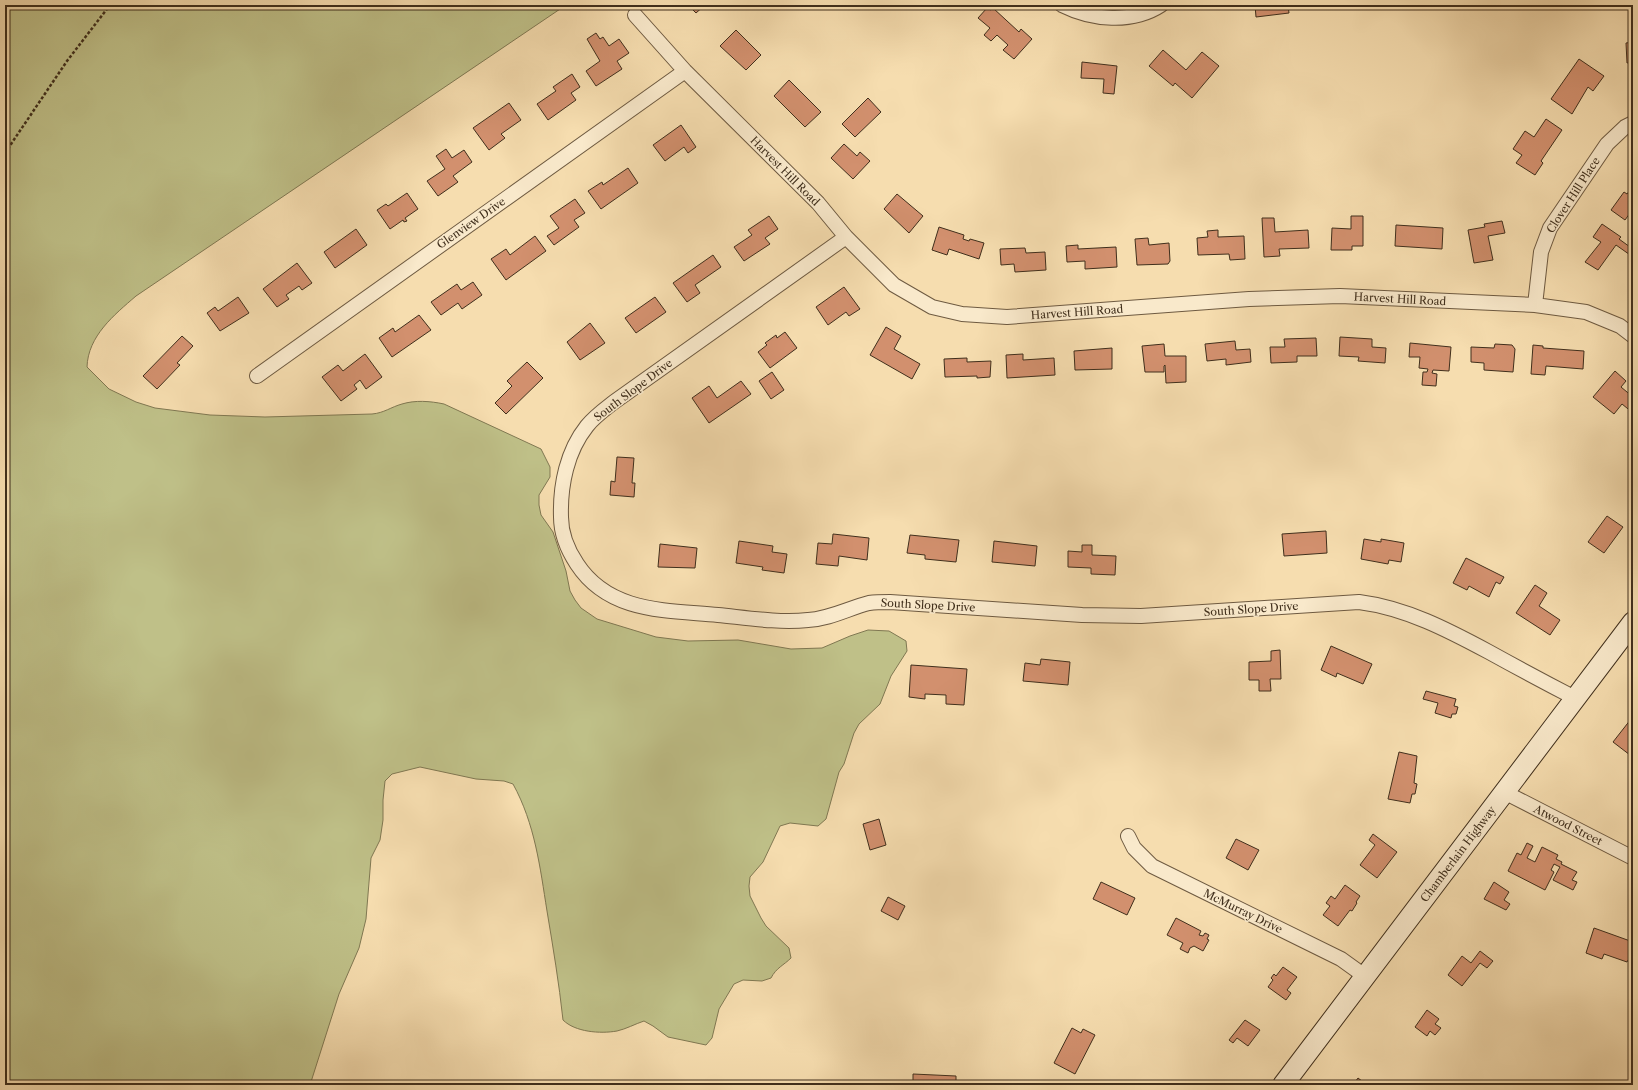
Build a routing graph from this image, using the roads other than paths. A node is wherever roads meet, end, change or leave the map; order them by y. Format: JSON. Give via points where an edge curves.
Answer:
{"nodes":[{"id":1,"x":1062,"y":5,"type":"edge"},
{"id":2,"x":1161,"y":5,"type":"edge"},
{"id":3,"x":635,"y":15,"type":"dead end"},
{"id":4,"x":685,"y":71,"type":"junction"},
{"id":5,"x":1633,"y":123,"type":"edge"},
{"id":6,"x":846,"y":237,"type":"junction"},
{"id":7,"x":1535,"y":305,"type":"junction"},
{"id":8,"x":1633,"y":336,"type":"edge"},
{"id":9,"x":257,"y":376,"type":"dead end"},
{"id":10,"x":1633,"y":622,"type":"edge"},
{"id":11,"x":1575,"y":698,"type":"junction"},
{"id":12,"x":1504,"y":792,"type":"junction"},
{"id":13,"x":1128,"y":836,"type":"dead end"},
{"id":14,"x":1633,"y":858,"type":"edge"},
{"id":15,"x":1366,"y":977,"type":"junction"},
{"id":16,"x":1283,"y":1085,"type":"edge"}],
"edges":[{"from":1,"to":2,"type":"street","via":[[1075,12],[1122,18]]},
{"from":3,"to":4,"type":"street","name":"Harvest Hill Road"},
{"from":4,"to":6,"type":"street","name":"Harvest Hill Road","via":[[818,203]]},
{"from":4,"to":9,"type":"street","name":"Glenview Drive"},
{"from":5,"to":7,"type":"street","name":"Clover Hill Place","via":[[1607,144],[1550,228],[1541,252]]},
{"from":6,"to":7,"type":"street","name":"Harvest Hill Road","via":[[894,285],[932,307],[962,314],[1006,317],[1249,299],[1340,296]]},
{"from":6,"to":11,"type":"street","name":"South Slope Drive","via":[[614,402],[587,425],[574,447],[564,474],[560,503],[561,530],[569,553],[599,590],[626,603],[653,609],[774,620],[809,620],[870,603],[890,602],[1082,615],[1141,616],[1359,602],[1399,610],[1442,627]]},
{"from":7,"to":8,"type":"street","name":"Harvest Hill Road","via":[[1586,312],[1620,326]]},
{"from":10,"to":11,"type":"main road","name":"Chamberlain Highway"},
{"from":11,"to":12,"type":"main road","name":"Chamberlain Highway"},
{"from":12,"to":14,"type":"street","name":"Atwood Street"},
{"from":12,"to":15,"type":"main road","name":"Chamberlain Highway"},
{"from":13,"to":15,"type":"street","name":"McMurray Drive","via":[[1134,848],[1152,866],[1341,959]]},
{"from":15,"to":16,"type":"main road","name":"Chamberlain Highway"}]}
